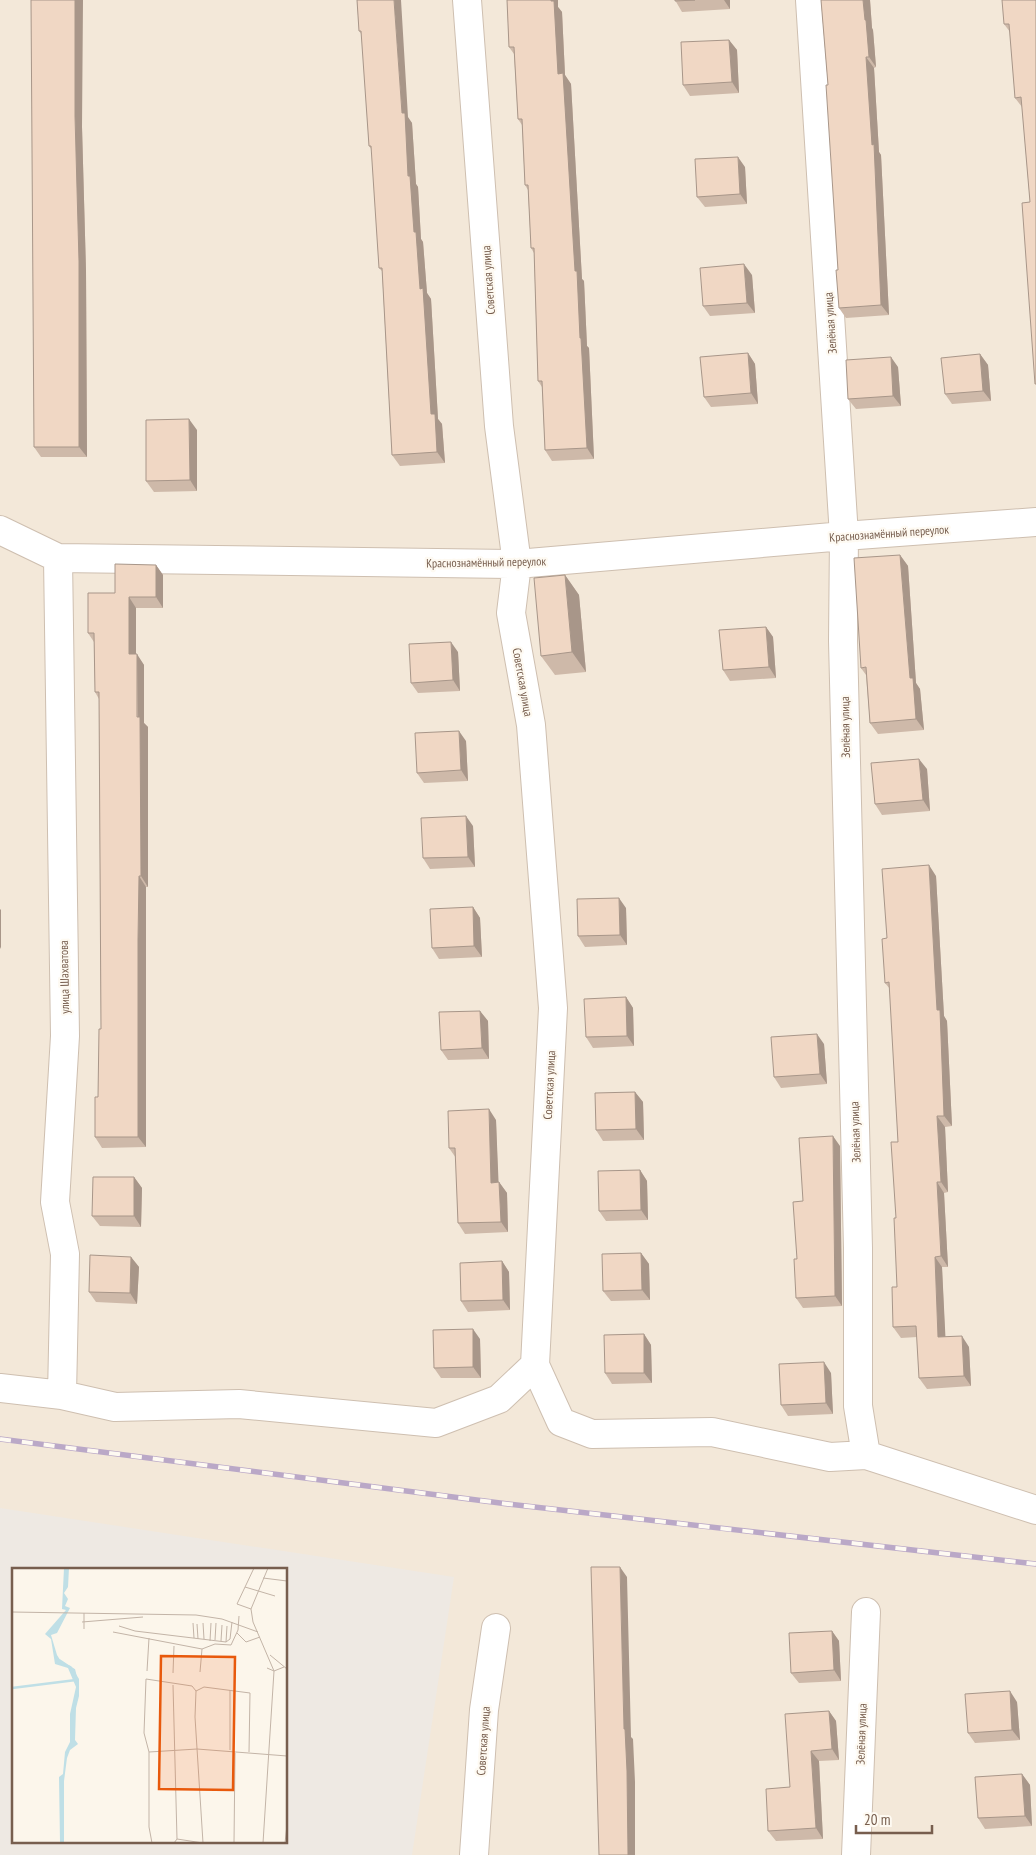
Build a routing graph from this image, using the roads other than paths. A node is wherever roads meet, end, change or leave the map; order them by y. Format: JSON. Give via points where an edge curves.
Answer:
{"nodes":[{"id":1,"x":467,"y":0,"type":"edge"},
{"id":2,"x":810,"y":0,"type":"edge"},
{"id":3,"x":1036,"y":522,"type":"edge"},
{"id":4,"x":0,"y":530,"type":"edge"},
{"id":5,"x":844,"y":536,"type":"junction"},
{"id":6,"x":58,"y":558,"type":"junction"},
{"id":7,"x":517,"y":564,"type":"junction"},
{"id":8,"x":535,"y":1365,"type":"junction"},
{"id":9,"x":0,"y":1388,"type":"edge"},
{"id":10,"x":62,"y":1395,"type":"junction"},
{"id":11,"x":866,"y":1455,"type":"junction"},
{"id":12,"x":1036,"y":1510,"type":"edge"},
{"id":13,"x":866,"y":1612,"type":"dead end"},
{"id":14,"x":496,"y":1628,"type":"dead end"},
{"id":15,"x":474,"y":1855,"type":"edge"},
{"id":16,"x":856,"y":1855,"type":"edge"}],
"edges":[{"from":1,"to":7,"type":"street","name":"Советская улица","via":[[499,426]]},
{"from":2,"to":5,"type":"street","name":"Зелёная улица"},
{"from":3,"to":5,"type":"street","name":"Краснознамённый переулок"},
{"from":4,"to":6,"type":"street","name":"Краснознамённый переулок"},
{"from":5,"to":7,"type":"street","name":"Краснознамённый переулок"},
{"from":5,"to":11,"type":"street","name":"Зелёная улица","via":[[843,651],[858,1248],[858,1406]]},
{"from":6,"to":7,"type":"street","name":"Краснознамённый переулок"},
{"from":6,"to":10,"type":"street","name":"улица Шахватова","via":[[65,1036],[55,1202],[66,1254]]},
{"from":7,"to":8,"type":"street","name":"Советская улица","via":[[511,613],[531,725],[553,1008]]},
{"from":8,"to":10,"type":"street","via":[[499,1399],[436,1423],[239,1404],[115,1407]]},
{"from":8,"to":11,"type":"street","via":[[560,1422],[592,1434],[712,1432],[830,1457]]},
{"from":9,"to":10,"type":"street"},
{"from":11,"to":12,"type":"street"},
{"from":13,"to":16,"type":"street","name":"Зелёная улица"},
{"from":14,"to":15,"type":"street","name":"Советская улица","via":[[484,1710]]}]}
